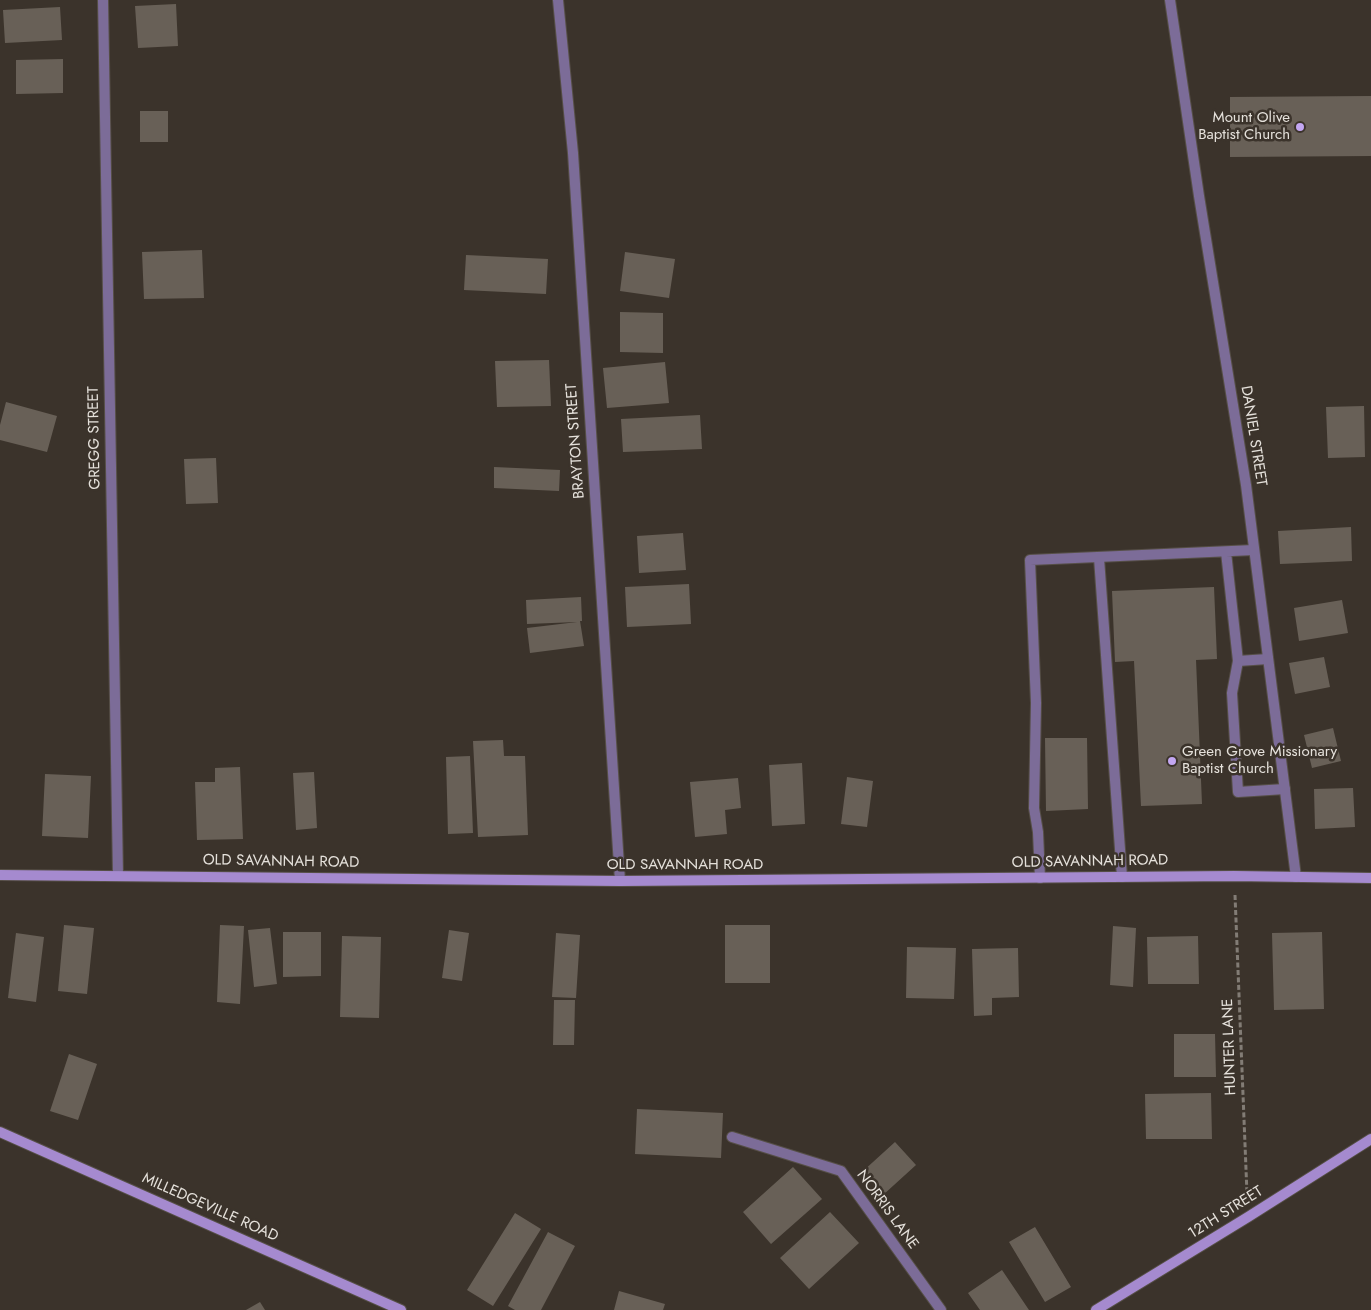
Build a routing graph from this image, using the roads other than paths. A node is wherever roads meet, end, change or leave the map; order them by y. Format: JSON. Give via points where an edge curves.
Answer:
{"nodes":[{"id":1,"x":103,"y":0,"type":"edge"},
{"id":2,"x":558,"y":0,"type":"edge"},
{"id":3,"x":1170,"y":0,"type":"edge"},
{"id":4,"x":1254,"y":550,"type":"junction"},
{"id":5,"x":1226,"y":552,"type":"junction"},
{"id":6,"x":1099,"y":558,"type":"junction"},
{"id":7,"x":1268,"y":659,"type":"junction"},
{"id":8,"x":1238,"y":661,"type":"junction"},
{"id":9,"x":1284,"y":790,"type":"junction"},
{"id":10,"x":0,"y":875,"type":"edge"},
{"id":11,"x":118,"y":876,"type":"junction"},
{"id":12,"x":1122,"y":877,"type":"junction"},
{"id":13,"x":1296,"y":877,"type":"junction"},
{"id":14,"x":1040,"y":878,"type":"junction"},
{"id":15,"x":1371,"y":878,"type":"edge"},
{"id":16,"x":620,"y":881,"type":"junction"},
{"id":17,"x":2,"y":1132,"type":"edge"},
{"id":18,"x":732,"y":1137,"type":"dead end"},
{"id":19,"x":1371,"y":1139,"type":"edge"},
{"id":20,"x":401,"y":1310,"type":"edge"},
{"id":21,"x":941,"y":1310,"type":"edge"},
{"id":22,"x":1096,"y":1310,"type":"edge"}],
"edges":[{"from":1,"to":11,"type":"street","name":"GREGG STREET"},
{"from":2,"to":16,"type":"street","name":"BRAYTON STREET","via":[[573,153]]},
{"from":3,"to":4,"type":"street","name":"DANIEL STREET"},
{"from":4,"to":5,"type":"street"},
{"from":4,"to":7,"type":"street","name":"DANIEL STREET"},
{"from":5,"to":6,"type":"street"},
{"from":5,"to":8,"type":"street"},
{"from":6,"to":12,"type":"street"},
{"from":6,"to":14,"type":"street","via":[[1030,560],[1036,703],[1034,808]]},
{"from":7,"to":8,"type":"street"},
{"from":7,"to":9,"type":"street","name":"DANIEL STREET"},
{"from":8,"to":9,"type":"street","via":[[1232,693],[1238,792]]},
{"from":9,"to":13,"type":"street","name":"DANIEL STREET"},
{"from":10,"to":11,"type":"street","name":"OLD SAVANNAH ROAD"},
{"from":11,"to":16,"type":"street","name":"OLD SAVANNAH ROAD"},
{"from":12,"to":13,"type":"street","name":"OLD SAVANNAH ROAD"},
{"from":12,"to":14,"type":"street","name":"OLD SAVANNAH ROAD"},
{"from":13,"to":15,"type":"street","name":"OLD SAVANNAH ROAD"},
{"from":14,"to":16,"type":"street","name":"OLD SAVANNAH ROAD"},
{"from":17,"to":20,"type":"street","name":"MILLEDGEVILLE ROAD"},
{"from":18,"to":21,"type":"street","name":"NORRIS LANE","via":[[841,1172]]},
{"from":19,"to":22,"type":"street","name":"12TH STREET"}]}
